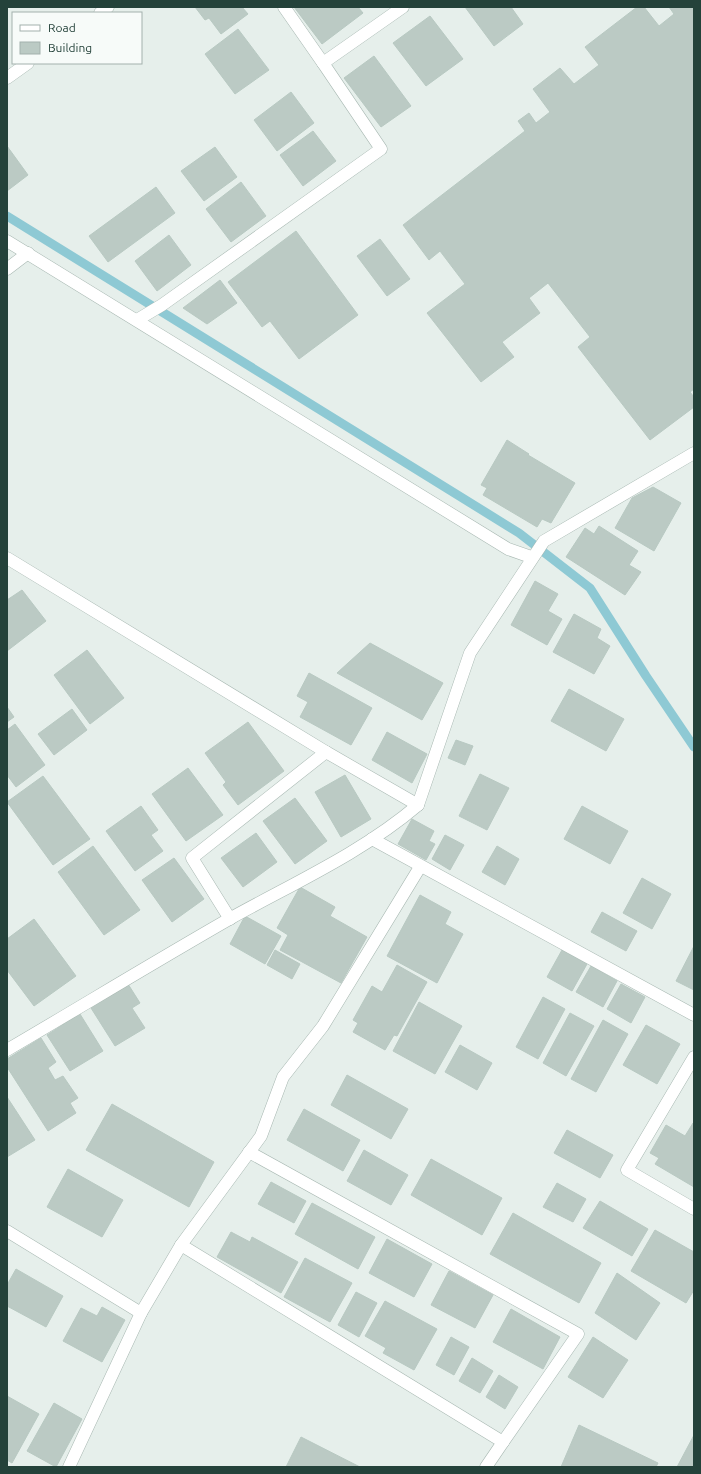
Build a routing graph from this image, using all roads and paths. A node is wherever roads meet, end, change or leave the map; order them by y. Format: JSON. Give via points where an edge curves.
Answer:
{"nodes":[{"id":1,"x":284,"y":7,"type":"edge"},
{"id":2,"x":403,"y":7,"type":"edge"},
{"id":3,"x":323,"y":63,"type":"junction"},
{"id":4,"x":27,"y":64,"type":"edge"},
{"id":5,"x":7,"y":78,"type":"edge"},
{"id":6,"x":7,"y":241,"type":"edge"},
{"id":7,"x":28,"y":254,"type":"junction"},
{"id":8,"x":7,"y":269,"type":"edge"},
{"id":9,"x":141,"y":317,"type":"junction"},
{"id":10,"x":693,"y":455,"type":"edge"},
{"id":11,"x":531,"y":557,"type":"junction"},
{"id":12,"x":7,"y":558,"type":"edge"},
{"id":13,"x":326,"y":752,"type":"junction"},
{"id":14,"x":418,"y":805,"type":"junction"},
{"id":15,"x":372,"y":839,"type":"junction"},
{"id":16,"x":420,"y":867,"type":"junction"},
{"id":17,"x":230,"y":919,"type":"junction"},
{"id":18,"x":694,"y":1015,"type":"edge"},
{"id":19,"x":7,"y":1050,"type":"edge"},
{"id":20,"x":694,"y":1057,"type":"edge"},
{"id":21,"x":249,"y":1152,"type":"junction"},
{"id":22,"x":694,"y":1209,"type":"edge"},
{"id":23,"x":7,"y":1231,"type":"edge"},
{"id":24,"x":181,"y":1245,"type":"junction"},
{"id":25,"x":142,"y":1313,"type":"junction"},
{"id":26,"x":503,"y":1442,"type":"junction"},
{"id":27,"x":69,"y":1467,"type":"edge"},
{"id":28,"x":486,"y":1467,"type":"edge"}],
"edges":[{"from":1,"to":3,"type":"street"},
{"from":2,"to":3,"type":"street"},
{"from":3,"to":9,"type":"street","via":[[381,149],[162,305]]},
{"from":4,"to":5,"type":"street"},
{"from":6,"to":7,"type":"street"},
{"from":7,"to":8,"type":"street"},
{"from":7,"to":9,"type":"street"},
{"from":9,"to":11,"type":"street","via":[[508,549]]},
{"from":10,"to":11,"type":"street","via":[[544,541]]},
{"from":11,"to":14,"type":"street","via":[[470,653]]},
{"from":12,"to":13,"type":"street"},
{"from":13,"to":14,"type":"street"},
{"from":13,"to":17,"type":"street","via":[[192,858]]},
{"from":14,"to":15,"type":"street"},
{"from":15,"to":16,"type":"street"},
{"from":15,"to":17,"type":"street"},
{"from":16,"to":18,"type":"street"},
{"from":16,"to":21,"type":"street","via":[[323,1026],[283,1077],[260,1136]]},
{"from":17,"to":19,"type":"street"},
{"from":20,"to":22,"type":"street","via":[[627,1170]]},
{"from":21,"to":24,"type":"street"},
{"from":21,"to":26,"type":"street","via":[[578,1334]]},
{"from":23,"to":25,"type":"street"},
{"from":24,"to":25,"type":"street"},
{"from":24,"to":26,"type":"street"},
{"from":25,"to":27,"type":"street"},
{"from":26,"to":28,"type":"street"}]}
